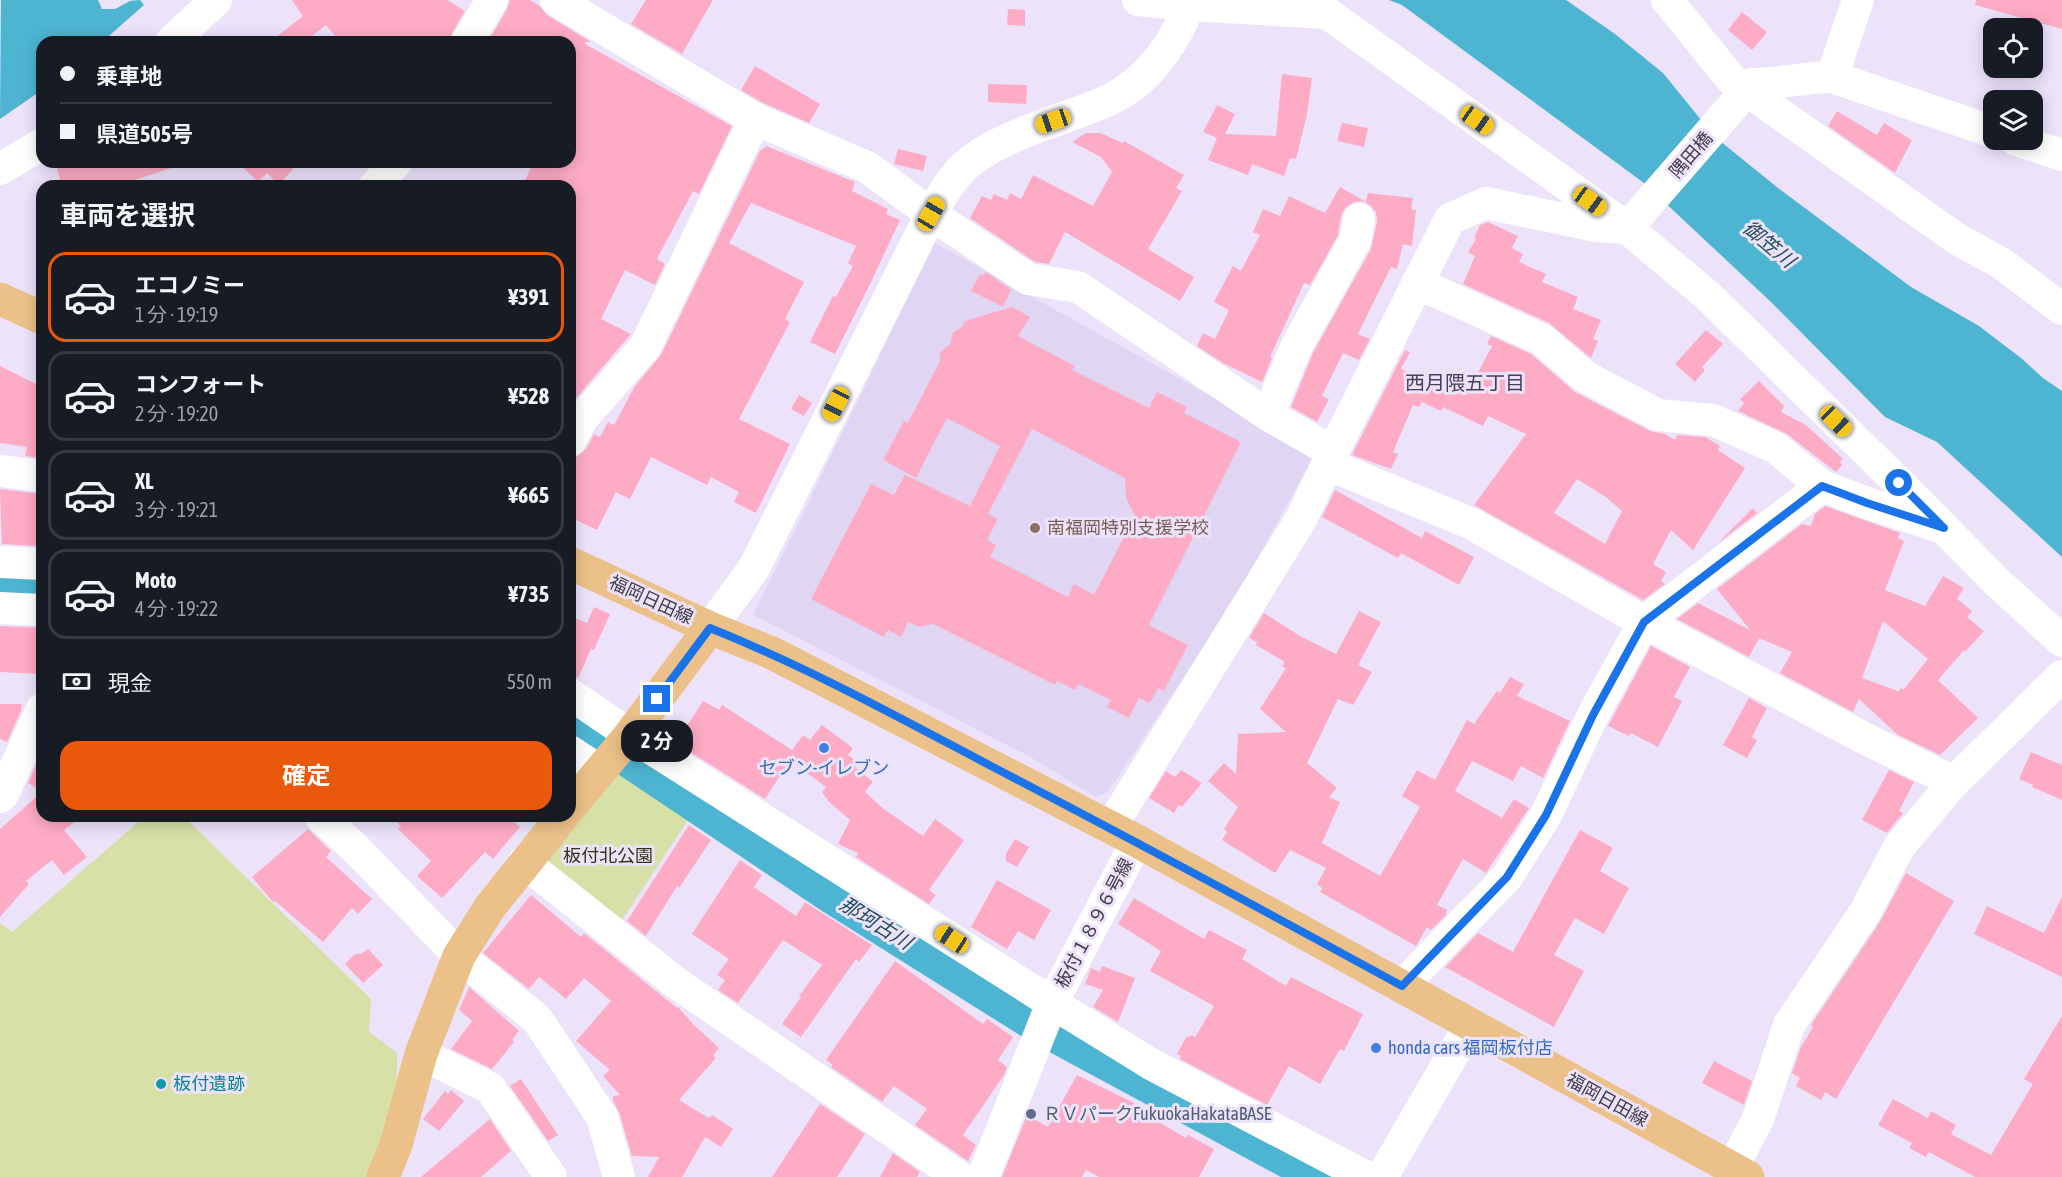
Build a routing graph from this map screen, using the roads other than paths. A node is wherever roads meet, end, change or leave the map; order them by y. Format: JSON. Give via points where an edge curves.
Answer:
{"nodes":[{"id":1,"x":216,"y":0,"type":"edge"},
{"id":2,"x":492,"y":0,"type":"edge"},
{"id":3,"x":556,"y":0,"type":"edge"},
{"id":4,"x":1138,"y":0,"type":"edge"},
{"id":5,"x":1667,"y":0,"type":"edge"},
{"id":6,"x":1858,"y":0,"type":"edge"},
{"id":7,"x":1190,"y":3,"type":"edge"},
{"id":8,"x":177,"y":36,"type":"edge"},
{"id":9,"x":471,"y":36,"type":"edge"},
{"id":10,"x":1832,"y":77,"type":"junction"},
{"id":11,"x":1751,"y":85,"type":"junction"},
{"id":12,"x":755,"y":119,"type":"junction"},
{"id":13,"x":1983,"y":128,"type":"edge"},
{"id":14,"x":36,"y":148,"type":"edge"},
{"id":15,"x":2043,"y":149,"type":"edge"},
{"id":16,"x":2062,"y":155,"type":"edge"},
{"id":17,"x":391,"y":168,"type":"edge"},
{"id":18,"x":0,"y":170,"type":"edge"},
{"id":19,"x":380,"y":180,"type":"edge"},
{"id":20,"x":931,"y":214,"type":"junction"},
{"id":21,"x":1359,"y":219,"type":"dead end"},
{"id":22,"x":1630,"y":225,"type":"junction"},
{"id":23,"x":1417,"y":283,"type":"junction"},
{"id":24,"x":0,"y":299,"type":"edge"},
{"id":25,"x":2062,"y":309,"type":"edge"},
{"id":26,"x":36,"y":315,"type":"edge"},
{"id":27,"x":1268,"y":415,"type":"junction"},
{"id":28,"x":576,"y":430,"type":"edge"},
{"id":29,"x":1330,"y":458,"type":"junction"},
{"id":30,"x":0,"y":471,"type":"edge"},
{"id":31,"x":36,"y":475,"type":"edge"},
{"id":32,"x":1822,"y":486,"type":"junction"},
{"id":33,"x":1944,"y":528,"type":"junction"},
{"id":34,"x":0,"y":562,"type":"edge"},
{"id":35,"x":36,"y":564,"type":"edge"},
{"id":36,"x":576,"y":566,"type":"edge"},
{"id":37,"x":0,"y":608,"type":"edge"},
{"id":38,"x":36,"y":610,"type":"edge"},
{"id":39,"x":1644,"y":622,"type":"junction"},
{"id":40,"x":710,"y":628,"type":"junction"},
{"id":41,"x":2062,"y":641,"type":"edge"},
{"id":42,"x":2062,"y":675,"type":"edge"},
{"id":43,"x":576,"y":698,"type":"edge"},
{"id":44,"x":36,"y":722,"type":"edge"},
{"id":45,"x":630,"y":735,"type":"junction"},
{"id":46,"x":576,"y":755,"type":"edge"},
{"id":47,"x":600,"y":771,"type":"junction"},
{"id":48,"x":1954,"y":783,"type":"junction"},
{"id":49,"x":0,"y":797,"type":"edge"},
{"id":50,"x":576,"y":800,"type":"edge"},
{"id":51,"x":327,"y":822,"type":"edge"},
{"id":52,"x":558,"y":822,"type":"edge"},
{"id":53,"x":1123,"y":835,"type":"junction"},
{"id":54,"x":525,"y":862,"type":"junction"},
{"id":55,"x":459,"y":956,"type":"junction"},
{"id":56,"x":1402,"y":986,"type":"junction"},
{"id":57,"x":1052,"y":1004,"type":"junction"},
{"id":58,"x":1470,"y":1025,"type":"junction"},
{"id":59,"x":421,"y":1054,"type":"junction"},
{"id":60,"x":1740,"y":1173,"type":"edge"},
{"id":61,"x":383,"y":1177,"type":"edge"},
{"id":62,"x":551,"y":1177,"type":"edge"},
{"id":63,"x":619,"y":1177,"type":"edge"},
{"id":64,"x":959,"y":1177,"type":"edge"},
{"id":65,"x":983,"y":1177,"type":"edge"},
{"id":66,"x":1366,"y":1177,"type":"edge"},
{"id":67,"x":1382,"y":1177,"type":"edge"}],
"edges":[{"from":1,"to":8,"type":"street"},
{"from":2,"to":9,"type":"street"},
{"from":3,"to":12,"type":"street"},
{"from":4,"to":7,"type":"street"},
{"from":5,"to":11,"type":"street","via":[[1689,16]]},
{"from":5,"to":25,"type":"street","via":[[1732,80],[1958,239],[2001,263]]},
{"from":6,"to":10,"type":"street"},
{"from":7,"to":20,"type":"street","via":[[1150,72],[1115,97],[1033,127],[992,147],[949,182]]},
{"from":7,"to":22,"type":"street","via":[[1327,13]]},
{"from":10,"to":11,"type":"street"},
{"from":10,"to":13,"type":"street"},
{"from":11,"to":22,"type":"street","name":"隅田橋"},
{"from":12,"to":20,"type":"street","via":[[867,166]]},
{"from":12,"to":28,"type":"street","via":[[645,347]]},
{"from":14,"to":18,"type":"street"},
{"from":15,"to":16,"type":"street"},
{"from":17,"to":19,"type":"street"},
{"from":20,"to":27,"type":"street","via":[[1028,279],[1078,287]]},
{"from":20,"to":40,"type":"street","via":[[754,568]]},
{"from":21,"to":27,"type":"street","via":[[1355,241],[1297,345]]},
{"from":22,"to":23,"type":"street","name":"板付１８９６号線","via":[[1596,226],[1486,202],[1450,219]]},
{"from":22,"to":33,"type":"street","via":[[1708,296]]},
{"from":23,"to":29,"type":"street","name":"板付１８９６号線"},
{"from":23,"to":32,"type":"street","via":[[1541,339],[1584,376],[1658,415],[1713,420],[1776,448]]},
{"from":24,"to":26,"type":"main road"},
{"from":27,"to":29,"type":"street"},
{"from":29,"to":39,"type":"street","via":[[1470,523]]},
{"from":29,"to":53,"type":"street","name":"板付１８９６号線","via":[[1300,521]]},
{"from":30,"to":31,"type":"street"},
{"from":32,"to":33,"type":"street"},
{"from":32,"to":39,"type":"street"},
{"from":33,"to":41,"type":"street"},
{"from":34,"to":35,"type":"street"},
{"from":36,"to":40,"type":"main road","name":"福岡日田線"},
{"from":37,"to":38,"type":"street"},
{"from":39,"to":48,"type":"street"},
{"from":39,"to":56,"type":"street","via":[[1593,715],[1546,815],[1507,877]]},
{"from":40,"to":45,"type":"main road"},
{"from":40,"to":53,"type":"main road","name":"福岡日田線","via":[[849,691]]},
{"from":42,"to":48,"type":"street"},
{"from":43,"to":45,"type":"street"},
{"from":44,"to":49,"type":"street"},
{"from":45,"to":47,"type":"main road"},
{"from":45,"to":57,"type":"street"},
{"from":46,"to":47,"type":"street"},
{"from":47,"to":50,"type":"main road"},
{"from":48,"to":60,"type":"street","via":[[1899,846],[1865,912],[1789,1025]]},
{"from":51,"to":55,"type":"street"},
{"from":52,"to":54,"type":"main road"},
{"from":53,"to":56,"type":"main road","name":"福岡日田線"},
{"from":53,"to":57,"type":"street","name":"板付１８９６号線"},
{"from":54,"to":55,"type":"main road"},
{"from":54,"to":64,"type":"street","via":[[675,982]]},
{"from":55,"to":59,"type":"main road"},
{"from":55,"to":63,"type":"street","via":[[537,1019],[602,1117]]},
{"from":56,"to":58,"type":"main road","name":"福岡日田線"},
{"from":57,"to":65,"type":"street","name":"板付１８９６号線"},
{"from":57,"to":66,"type":"street","via":[[1151,1064]]},
{"from":58,"to":60,"type":"main road","name":"福岡日田線"},
{"from":58,"to":67,"type":"street"},
{"from":59,"to":61,"type":"main road"},
{"from":59,"to":62,"type":"street","via":[[490,1088]]}]}
